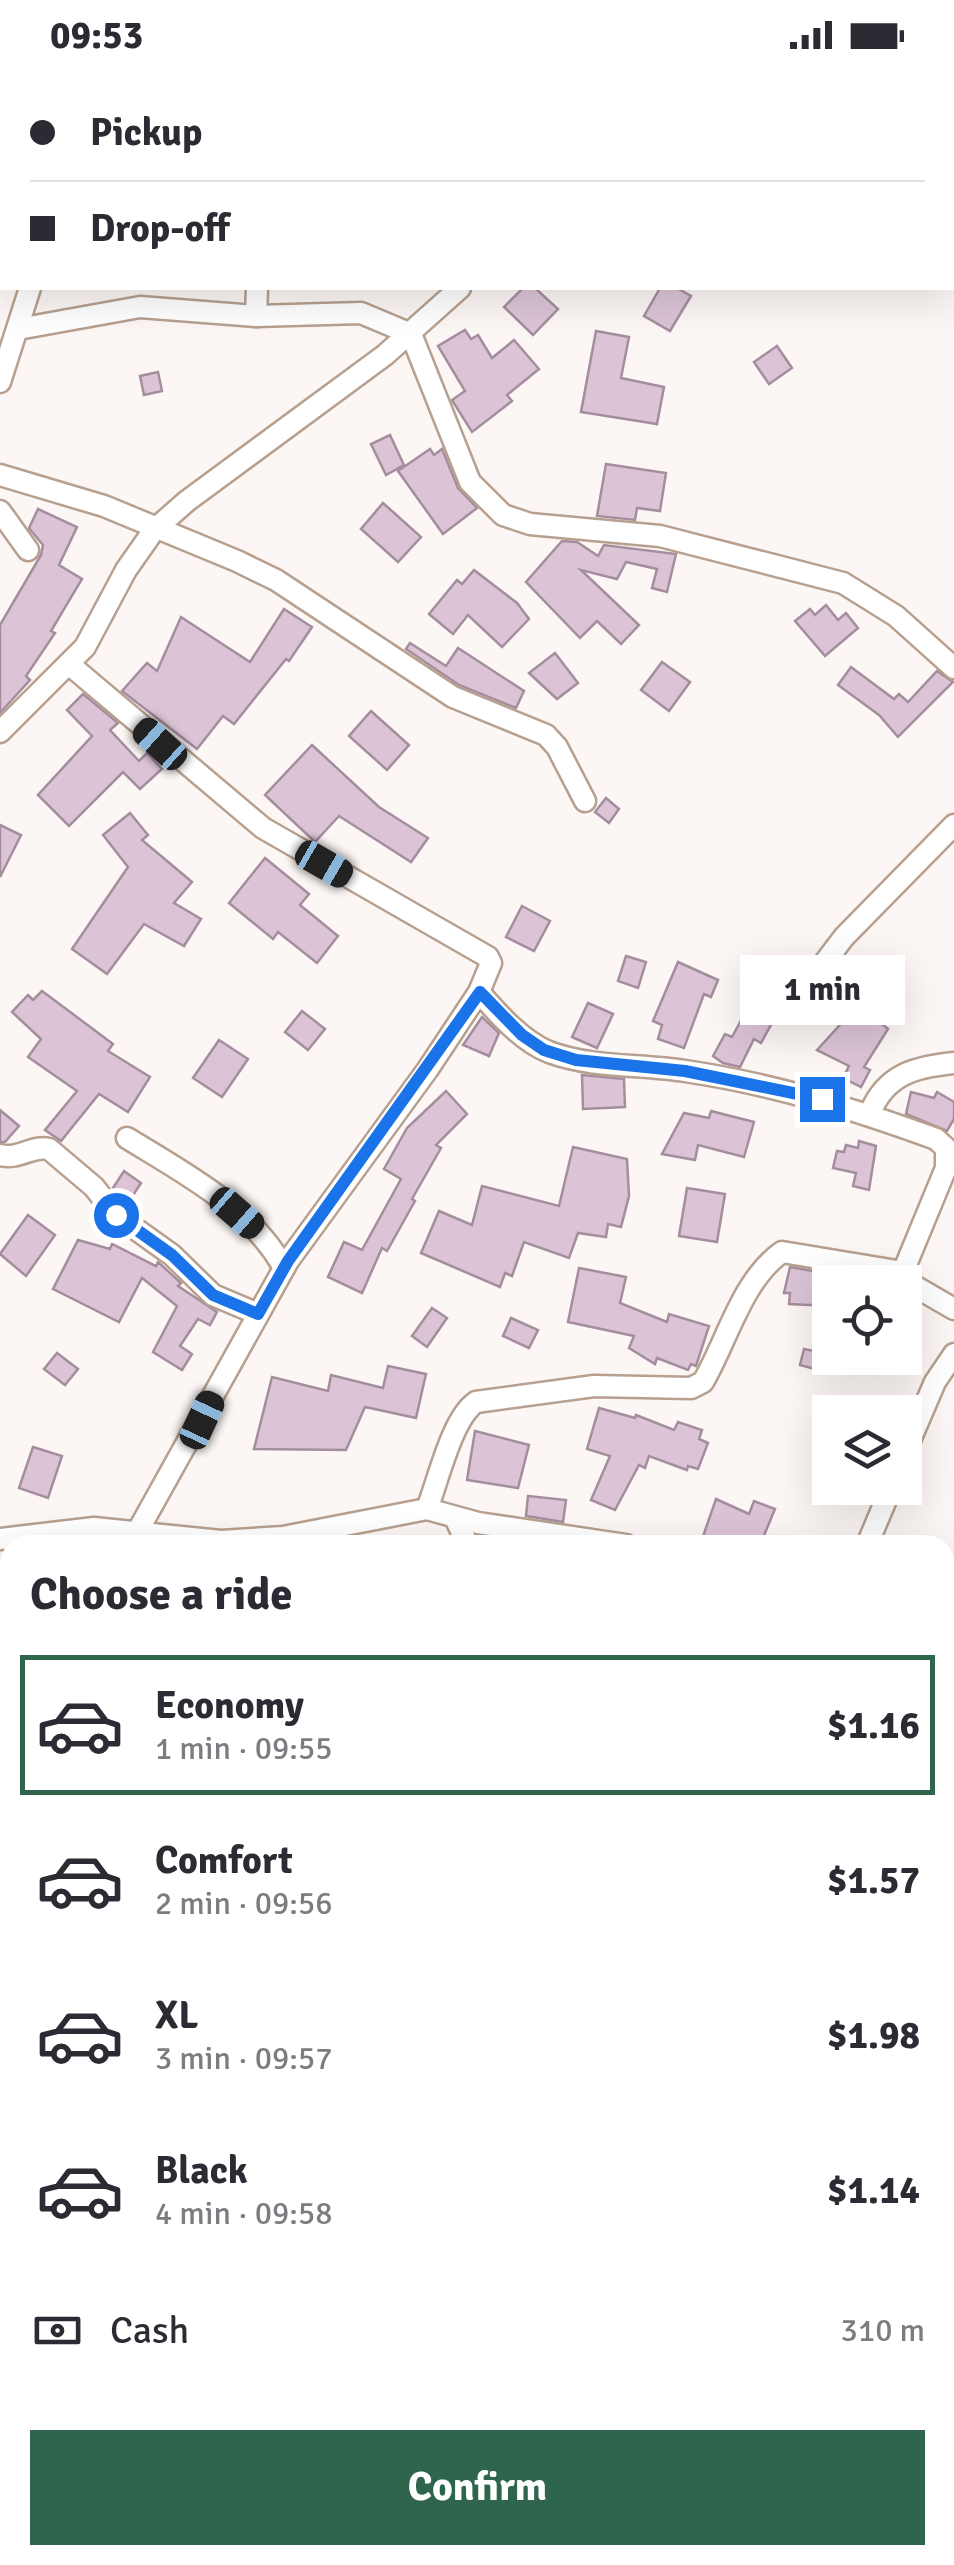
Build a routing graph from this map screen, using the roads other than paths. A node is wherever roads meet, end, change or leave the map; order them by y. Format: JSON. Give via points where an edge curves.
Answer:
{"nodes":[{"id":1,"x":29,"y":290,"type":"edge"},
{"id":2,"x":257,"y":290,"type":"edge"},
{"id":3,"x":458,"y":290,"type":"edge"},
{"id":4,"x":256,"y":316,"type":"junction"},
{"id":5,"x":18,"y":328,"type":"junction"},
{"id":6,"x":411,"y":334,"type":"junction"},
{"id":7,"x":0,"y":382,"type":"edge"},
{"id":8,"x":0,"y":475,"type":"edge"},
{"id":9,"x":0,"y":511,"type":"edge"},
{"id":10,"x":154,"y":530,"type":"junction"},
{"id":11,"x":28,"y":550,"type":"dead end"},
{"id":12,"x":70,"y":665,"type":"junction"},
{"id":13,"x":954,"y":668,"type":"edge"},
{"id":14,"x":0,"y":732,"type":"edge"},
{"id":15,"x":585,"y":802,"type":"dead end"},
{"id":16,"x":954,"y":825,"type":"edge"},
{"id":17,"x":820,"y":970,"type":"dead end"},
{"id":18,"x":480,"y":992,"type":"junction"},
{"id":19,"x":954,"y":1063,"type":"edge"},
{"id":20,"x":870,"y":1113,"type":"junction"},
{"id":21,"x":127,"y":1138,"type":"dead end"},
{"id":22,"x":0,"y":1155,"type":"edge"},
{"id":23,"x":934,"y":1196,"type":"junction"},
{"id":24,"x":954,"y":1207,"type":"edge"},
{"id":25,"x":306,"y":1236,"type":"junction"},
{"id":26,"x":270,"y":1241,"type":"junction"},
{"id":27,"x":861,"y":1265,"type":"edge"},
{"id":28,"x":906,"y":1265,"type":"edge"},
{"id":29,"x":284,"y":1268,"type":"junction"},
{"id":30,"x":922,"y":1291,"type":"edge"},
{"id":31,"x":954,"y":1309,"type":"edge"},
{"id":32,"x":258,"y":1314,"type":"junction"},
{"id":33,"x":954,"y":1354,"type":"edge"},
{"id":34,"x":922,"y":1414,"type":"edge"},
{"id":35,"x":883,"y":1505,"type":"edge"},
{"id":36,"x":428,"y":1509,"type":"junction"},
{"id":37,"x":455,"y":1518,"type":"junction"},
{"id":38,"x":34,"y":1535,"type":"edge"},
{"id":39,"x":119,"y":1535,"type":"edge"},
{"id":40,"x":135,"y":1535,"type":"edge"},
{"id":41,"x":293,"y":1535,"type":"edge"},
{"id":42,"x":463,"y":1535,"type":"edge"},
{"id":43,"x":563,"y":1535,"type":"edge"},
{"id":44,"x":871,"y":1535,"type":"edge"}],
"edges":[{"from":1,"to":5,"type":"street"},
{"from":2,"to":4,"type":"street"},
{"from":3,"to":6,"type":"street"},
{"from":4,"to":5,"type":"street","via":[[140,306]]},
{"from":4,"to":6,"type":"street","via":[[361,313]]},
{"from":5,"to":7,"type":"street"},
{"from":6,"to":10,"type":"street"},
{"from":6,"to":13,"type":"street","via":[[470,482],[503,515],[530,524],[660,536],[843,583],[896,616]]},
{"from":8,"to":10,"type":"street","via":[[104,506]]},
{"from":9,"to":11,"type":"street"},
{"from":10,"to":12,"type":"street"},
{"from":10,"to":15,"type":"street","via":[[276,580],[453,698],[546,736]]},
{"from":12,"to":14,"type":"street"},
{"from":12,"to":18,"type":"street","via":[[263,828],[488,957],[490,972]]},
{"from":16,"to":17,"type":"street"},
{"from":18,"to":20,"type":"street","via":[[522,1035],[576,1060],[685,1071]]},
{"from":18,"to":25,"type":"street"},
{"from":19,"to":20,"type":"street","via":[[904,1072],[887,1083]]},
{"from":20,"to":23,"type":"street","via":[[946,1148]]},
{"from":21,"to":26,"type":"street","via":[[213,1192]]},
{"from":22,"to":32,"type":"street","via":[[49,1150],[213,1295]]},
{"from":23,"to":24,"type":"street"},
{"from":23,"to":28,"type":"street"},
{"from":25,"to":26,"type":"street"},
{"from":25,"to":29,"type":"street"},
{"from":26,"to":29,"type":"street"},
{"from":27,"to":36,"type":"street","via":[[782,1252],[746,1297],[703,1382],[691,1388],[594,1386],[476,1402],[457,1426]]},
{"from":29,"to":32,"type":"street"},
{"from":30,"to":31,"type":"street"},
{"from":32,"to":40,"type":"street"},
{"from":33,"to":34,"type":"street"},
{"from":35,"to":44,"type":"street"},
{"from":36,"to":37,"type":"street"},
{"from":36,"to":41,"type":"street"},
{"from":37,"to":42,"type":"street"},
{"from":37,"to":43,"type":"street"},
{"from":38,"to":39,"type":"street","via":[[94,1528]]}]}
